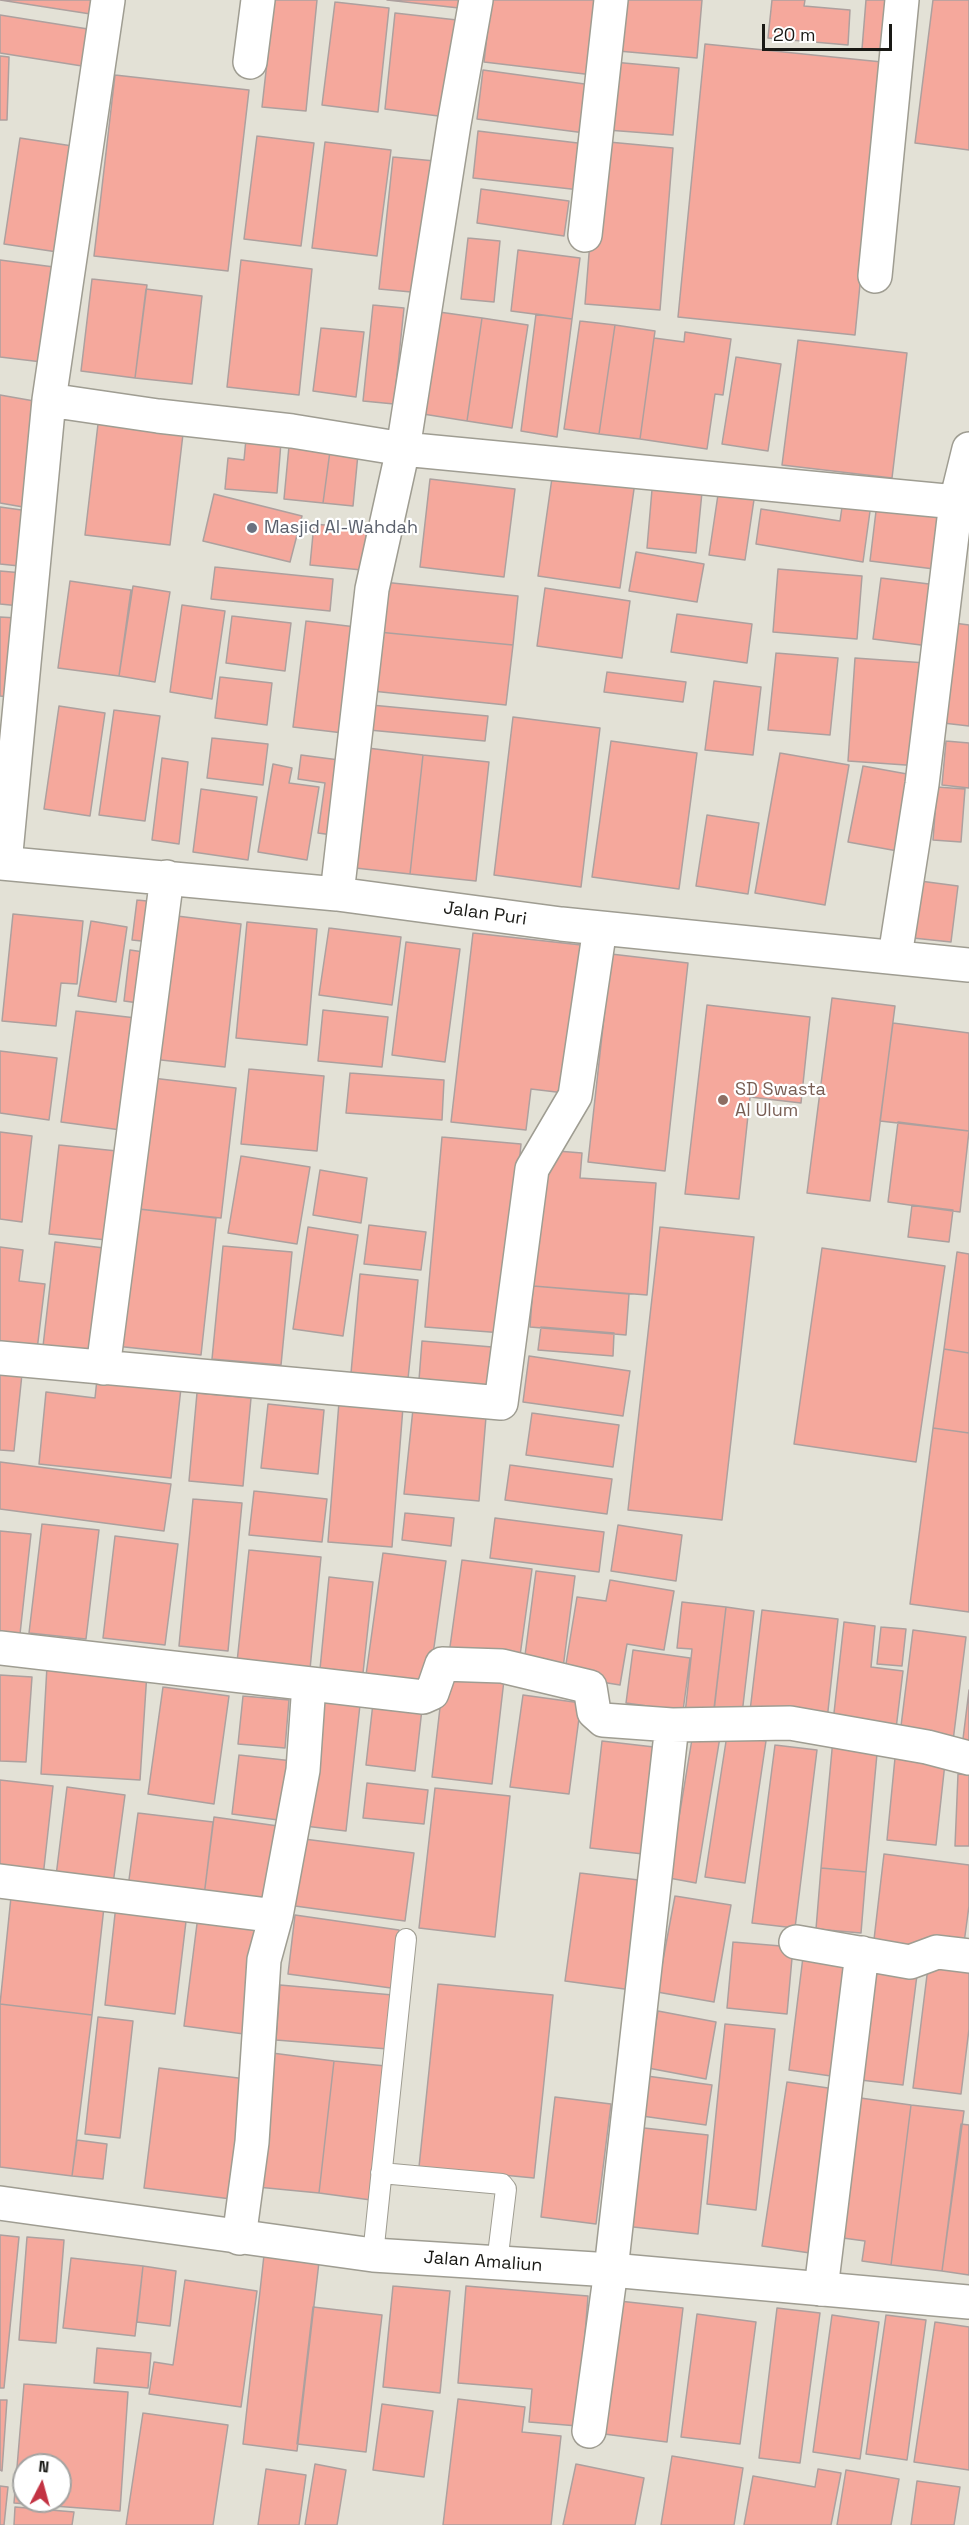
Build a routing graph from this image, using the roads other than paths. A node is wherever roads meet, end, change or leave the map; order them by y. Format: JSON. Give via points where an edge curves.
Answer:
{"nodes":[{"id":1,"x":108,"y":0,"type":"edge"},
{"id":2,"x":258,"y":0,"type":"edge"},
{"id":3,"x":476,"y":0,"type":"edge"},
{"id":4,"x":611,"y":0,"type":"edge"},
{"id":5,"x":902,"y":0,"type":"edge"},
{"id":6,"x":250,"y":62,"type":"dead end"},
{"id":7,"x":585,"y":235,"type":"dead end"},
{"id":8,"x":875,"y":276,"type":"dead end"},
{"id":9,"x":49,"y":400,"type":"junction"},
{"id":10,"x":403,"y":449,"type":"junction"},
{"id":11,"x":969,"y":449,"type":"edge"},
{"id":12,"x":956,"y":502,"type":"junction"},
{"id":13,"x":956,"y":611,"type":"edge"},
{"id":14,"x":2,"y":863,"type":"edge"},
{"id":15,"x":167,"y":877,"type":"junction"},
{"id":16,"x":337,"y":894,"type":"junction"},
{"id":17,"x":600,"y":928,"type":"junction"},
{"id":18,"x":895,"y":956,"type":"junction"},
{"id":19,"x":969,"y":965,"type":"edge"},
{"id":20,"x":0,"y":1358,"type":"edge"},
{"id":21,"x":103,"y":1368,"type":"junction"},
{"id":22,"x":0,"y":1648,"type":"edge"},
{"id":23,"x":309,"y":1684,"type":"junction"},
{"id":24,"x":672,"y":1725,"type":"junction"},
{"id":25,"x":969,"y":1758,"type":"edge"},
{"id":26,"x":0,"y":1881,"type":"edge"},
{"id":27,"x":276,"y":1916,"type":"junction"},
{"id":28,"x":406,"y":1939,"type":"dead end"},
{"id":29,"x":796,"y":1942,"type":"dead end"},
{"id":30,"x":862,"y":1953,"type":"junction"},
{"id":31,"x":969,"y":1956,"type":"edge"},
{"id":32,"x":381,"y":2173,"type":"junction"},
{"id":33,"x":0,"y":2203,"type":"edge"},
{"id":34,"x":240,"y":2238,"type":"junction"},
{"id":35,"x":373,"y":2255,"type":"junction"},
{"id":36,"x":497,"y":2263,"type":"junction"},
{"id":37,"x":611,"y":2270,"type":"junction"},
{"id":38,"x":821,"y":2289,"type":"junction"},
{"id":39,"x":969,"y":2302,"type":"edge"},
{"id":40,"x":589,"y":2431,"type":"dead end"}],
"edges":[{"from":1,"to":9,"type":"street"},
{"from":2,"to":6,"type":"street"},
{"from":3,"to":10,"type":"street"},
{"from":4,"to":7,"type":"street"},
{"from":5,"to":8,"type":"street"},
{"from":9,"to":10,"type":"street"},
{"from":9,"to":14,"type":"street"},
{"from":10,"to":12,"type":"street"},
{"from":10,"to":16,"type":"street","via":[[372,589]]},
{"from":11,"to":12,"type":"street"},
{"from":12,"to":13,"type":"street"},
{"from":13,"to":18,"type":"street","via":[[922,784]]},
{"from":14,"to":15,"type":"street","name":"Jalan Puri"},
{"from":15,"to":16,"type":"street","name":"Jalan Puri"},
{"from":15,"to":21,"type":"street"},
{"from":16,"to":17,"type":"street","name":"Jalan Puri"},
{"from":17,"to":18,"type":"street","name":"Jalan Puri"},
{"from":17,"to":21,"type":"street","via":[[575,1096],[532,1169],[501,1403]]},
{"from":18,"to":19,"type":"street","name":"Jalan Puri"},
{"from":20,"to":21,"type":"street"},
{"from":22,"to":23,"type":"street"},
{"from":23,"to":24,"type":"street","via":[[423,1697],[432,1693],[442,1664],[502,1666],[590,1687],[594,1712],[603,1720]]},
{"from":23,"to":27,"type":"street","via":[[303,1770]]},
{"from":24,"to":25,"type":"street","via":[[790,1723]]},
{"from":24,"to":37,"type":"street"},
{"from":26,"to":27,"type":"street"},
{"from":27,"to":34,"type":"street","via":[[264,1960],[252,2142]]},
{"from":28,"to":32,"type":"lane"},
{"from":29,"to":30,"type":"street"},
{"from":30,"to":31,"type":"street","via":[[910,1962],[937,1952]]},
{"from":30,"to":38,"type":"street"},
{"from":32,"to":35,"type":"lane"},
{"from":32,"to":36,"type":"lane","via":[[502,2184],[506,2189]]},
{"from":33,"to":34,"type":"street","name":"Jalan Amaliun"},
{"from":34,"to":35,"type":"street","name":"Jalan Amaliun"},
{"from":35,"to":36,"type":"street","name":"Jalan Amaliun"},
{"from":36,"to":37,"type":"street","name":"Jalan Amaliun"},
{"from":37,"to":38,"type":"street","name":"Jalan Amaliun"},
{"from":37,"to":40,"type":"street"},
{"from":38,"to":39,"type":"street","name":"Jalan Amaliun"}]}
